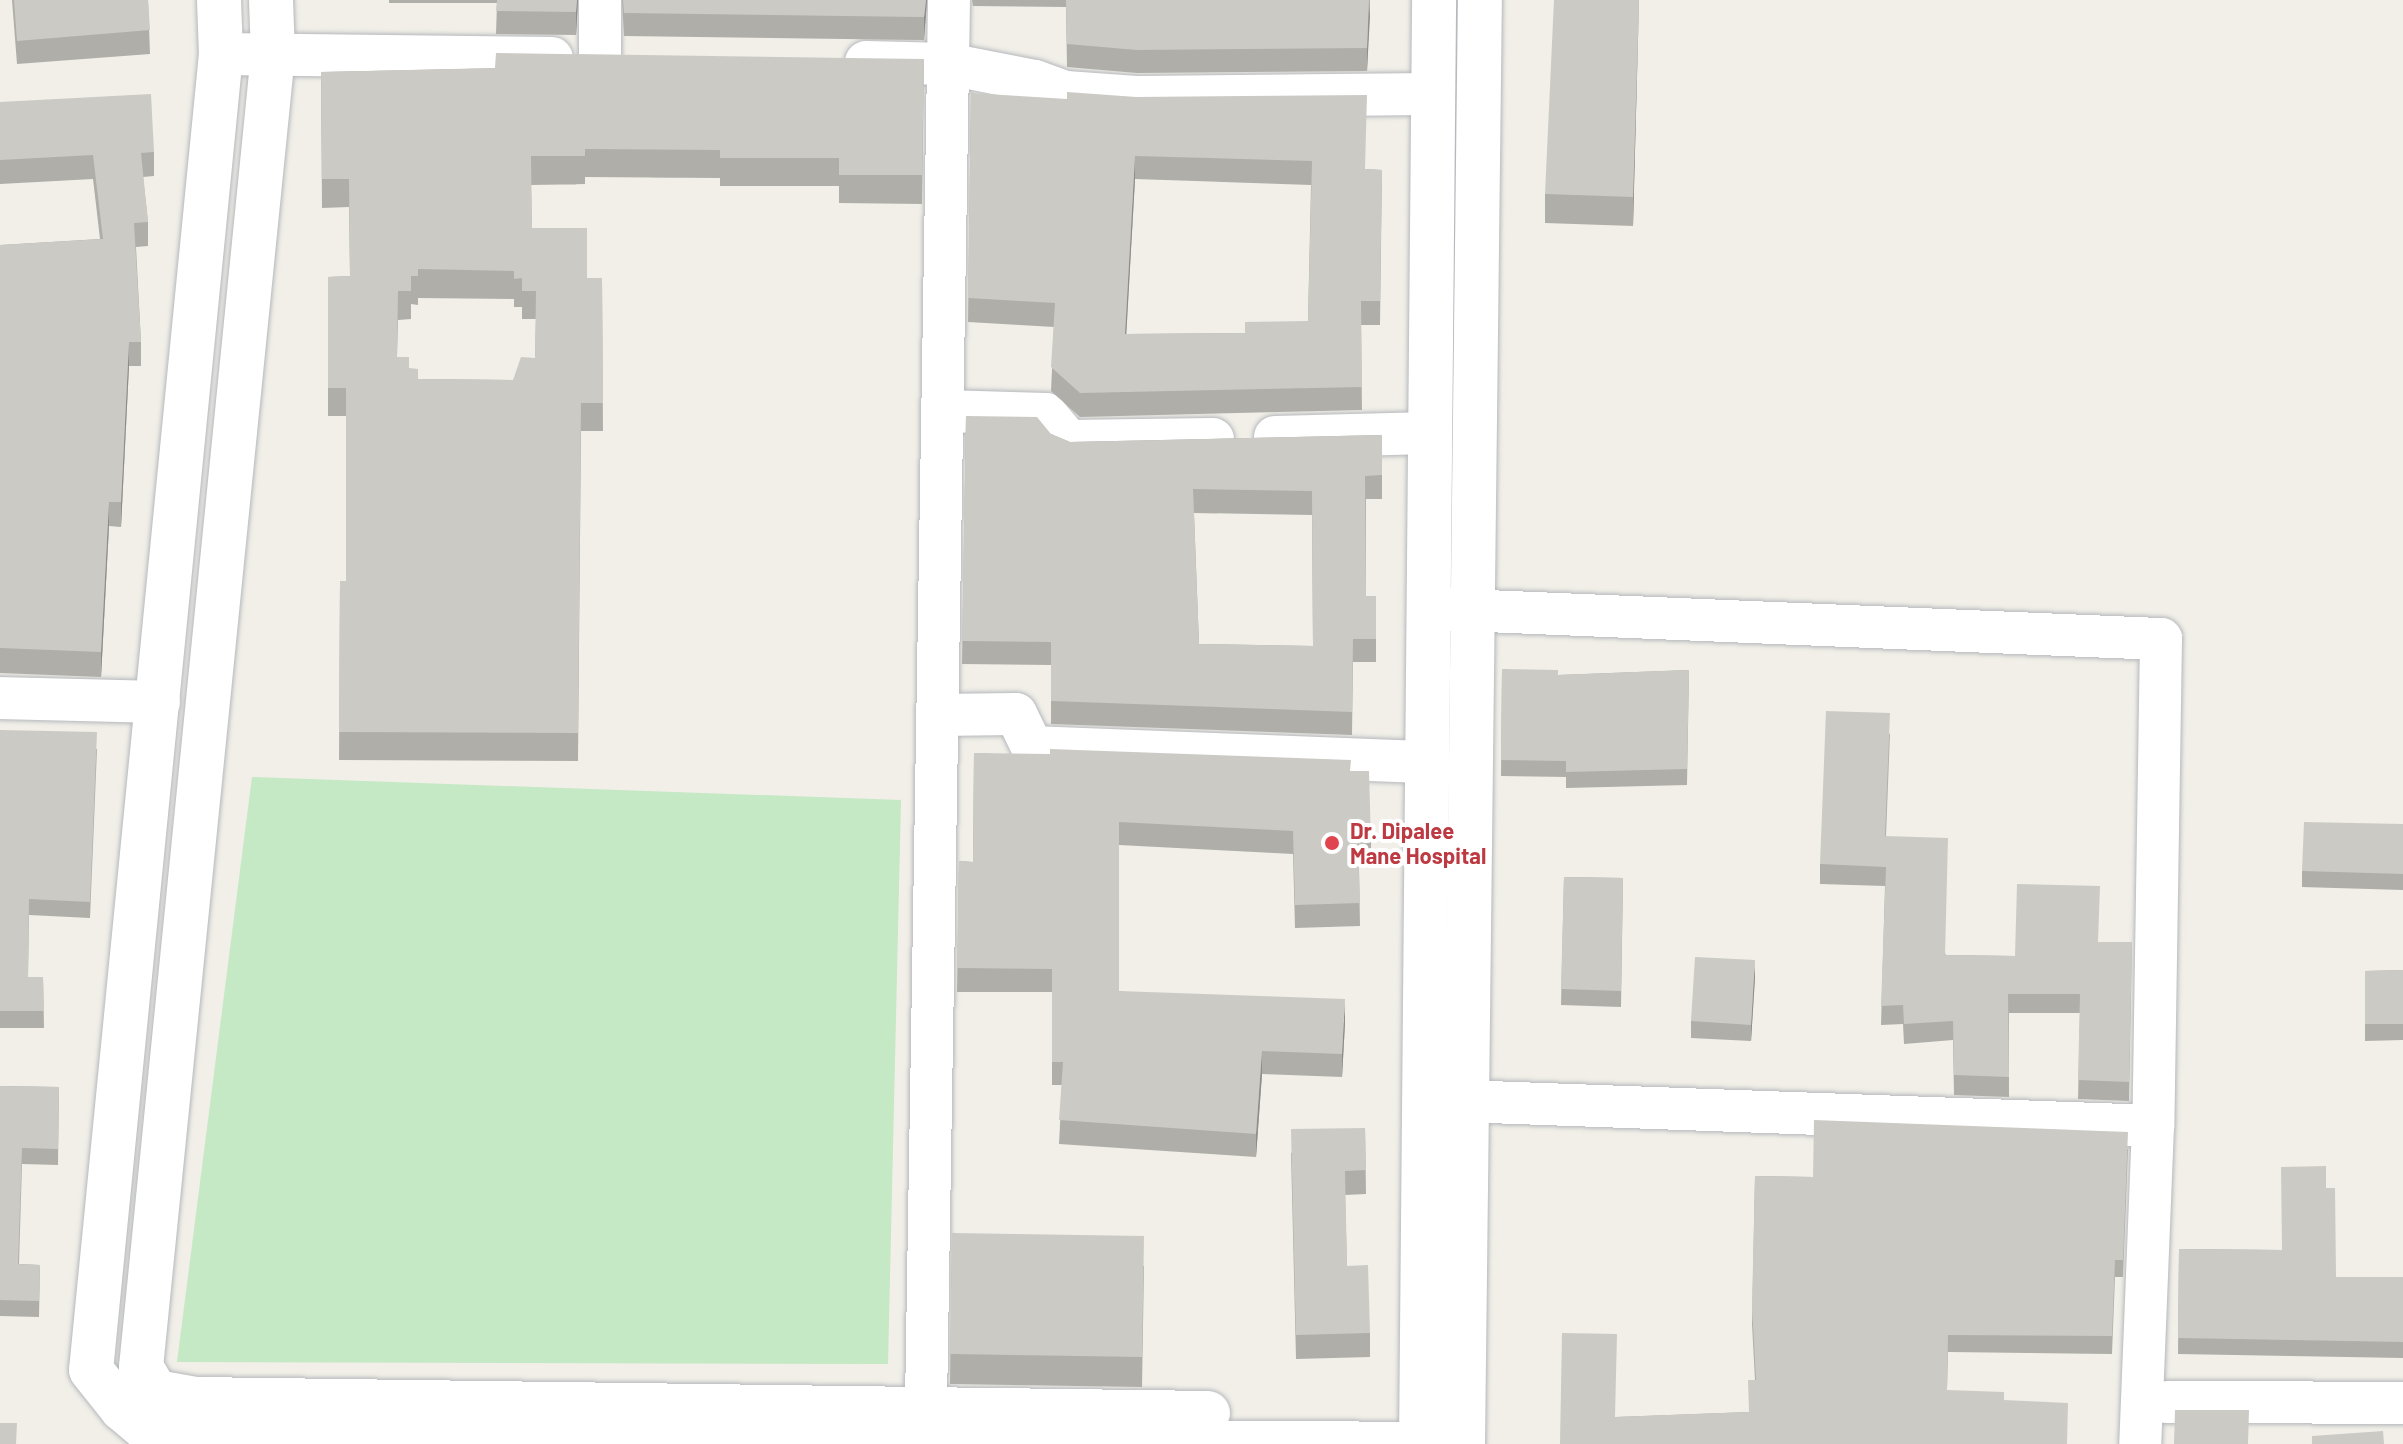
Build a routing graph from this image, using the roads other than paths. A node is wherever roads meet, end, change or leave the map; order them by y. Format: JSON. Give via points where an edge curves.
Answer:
{"nodes":[{"id":1,"x":219,"y":0,"type":"edge"},
{"id":2,"x":271,"y":0,"type":"edge"},
{"id":3,"x":600,"y":0,"type":"edge"},
{"id":4,"x":949,"y":0,"type":"edge"},
{"id":5,"x":1434,"y":0,"type":"edge"},
{"id":6,"x":1480,"y":0,"type":"edge"},
{"id":7,"x":221,"y":54,"type":"junction"},
{"id":8,"x":273,"y":54,"type":"junction"},
{"id":9,"x":822,"y":62,"type":"edge"},
{"id":10,"x":948,"y":64,"type":"junction"},
{"id":11,"x":1433,"y":94,"type":"junction"},
{"id":12,"x":943,"y":411,"type":"junction"},
{"id":13,"x":1430,"y":433,"type":"junction"},
{"id":14,"x":1429,"y":609,"type":"junction"},
{"id":15,"x":1474,"y":610,"type":"junction"},
{"id":16,"x":0,"y":698,"type":"edge"},
{"id":17,"x":159,"y":702,"type":"junction"},
{"id":18,"x":938,"y":715,"type":"junction"},
{"id":19,"x":1428,"y":762,"type":"junction"},
{"id":20,"x":123,"y":1051,"type":"junction"},
{"id":21,"x":172,"y":1056,"type":"junction"},
{"id":22,"x":1469,"y":1099,"type":"junction"},
{"id":23,"x":1424,"y":1100,"type":"junction"},
{"id":24,"x":2153,"y":1126,"type":"junction"},
{"id":25,"x":2167,"y":1402,"type":"dead end"},
{"id":26,"x":2403,"y":1403,"type":"edge"},
{"id":27,"x":926,"y":1408,"type":"junction"},
{"id":28,"x":121,"y":1426,"type":"edge"},
{"id":29,"x":1442,"y":1435,"type":"edge"},
{"id":30,"x":2140,"y":1444,"type":"edge"}],
"edges":[{"from":1,"to":7,"type":"street"},
{"from":2,"to":8,"type":"street"},
{"from":3,"to":8,"type":"street","via":[[616,59]]},
{"from":4,"to":10,"type":"street"},
{"from":5,"to":11,"type":"street"},
{"from":6,"to":15,"type":"street"},
{"from":7,"to":8,"type":"street"},
{"from":7,"to":17,"type":"street"},
{"from":8,"to":21,"type":"street"},
{"from":9,"to":10,"type":"street"},
{"from":10,"to":11,"type":"street","via":[[1066,92],[1136,97]]},
{"from":10,"to":12,"type":"street"},
{"from":11,"to":13,"type":"street"},
{"from":12,"to":13,"type":"street","via":[[1046,414],[1069,441]]},
{"from":12,"to":18,"type":"street"},
{"from":13,"to":14,"type":"street"},
{"from":14,"to":15,"type":"street"},
{"from":14,"to":19,"type":"street"},
{"from":15,"to":22,"type":"street"},
{"from":15,"to":24,"type":"street","via":[[2161,639]]},
{"from":16,"to":17,"type":"street"},
{"from":17,"to":20,"type":"street"},
{"from":18,"to":19,"type":"street","via":[[1016,714],[1032,747]]},
{"from":18,"to":27,"type":"street"},
{"from":19,"to":23,"type":"street"},
{"from":20,"to":21,"type":"street"},
{"from":20,"to":28,"type":"street","via":[[91,1370]]},
{"from":21,"to":27,"type":"street","via":[[141,1367],[156,1392],[195,1399]]},
{"from":22,"to":23,"type":"street"},
{"from":22,"to":24,"type":"street"},
{"from":22,"to":29,"type":"street"},
{"from":23,"to":29,"type":"street"},
{"from":24,"to":30,"type":"street"},
{"from":25,"to":26,"type":"street"},
{"from":27,"to":29,"type":"street"},
{"from":28,"to":29,"type":"street","via":[[191,1438]]}]}
